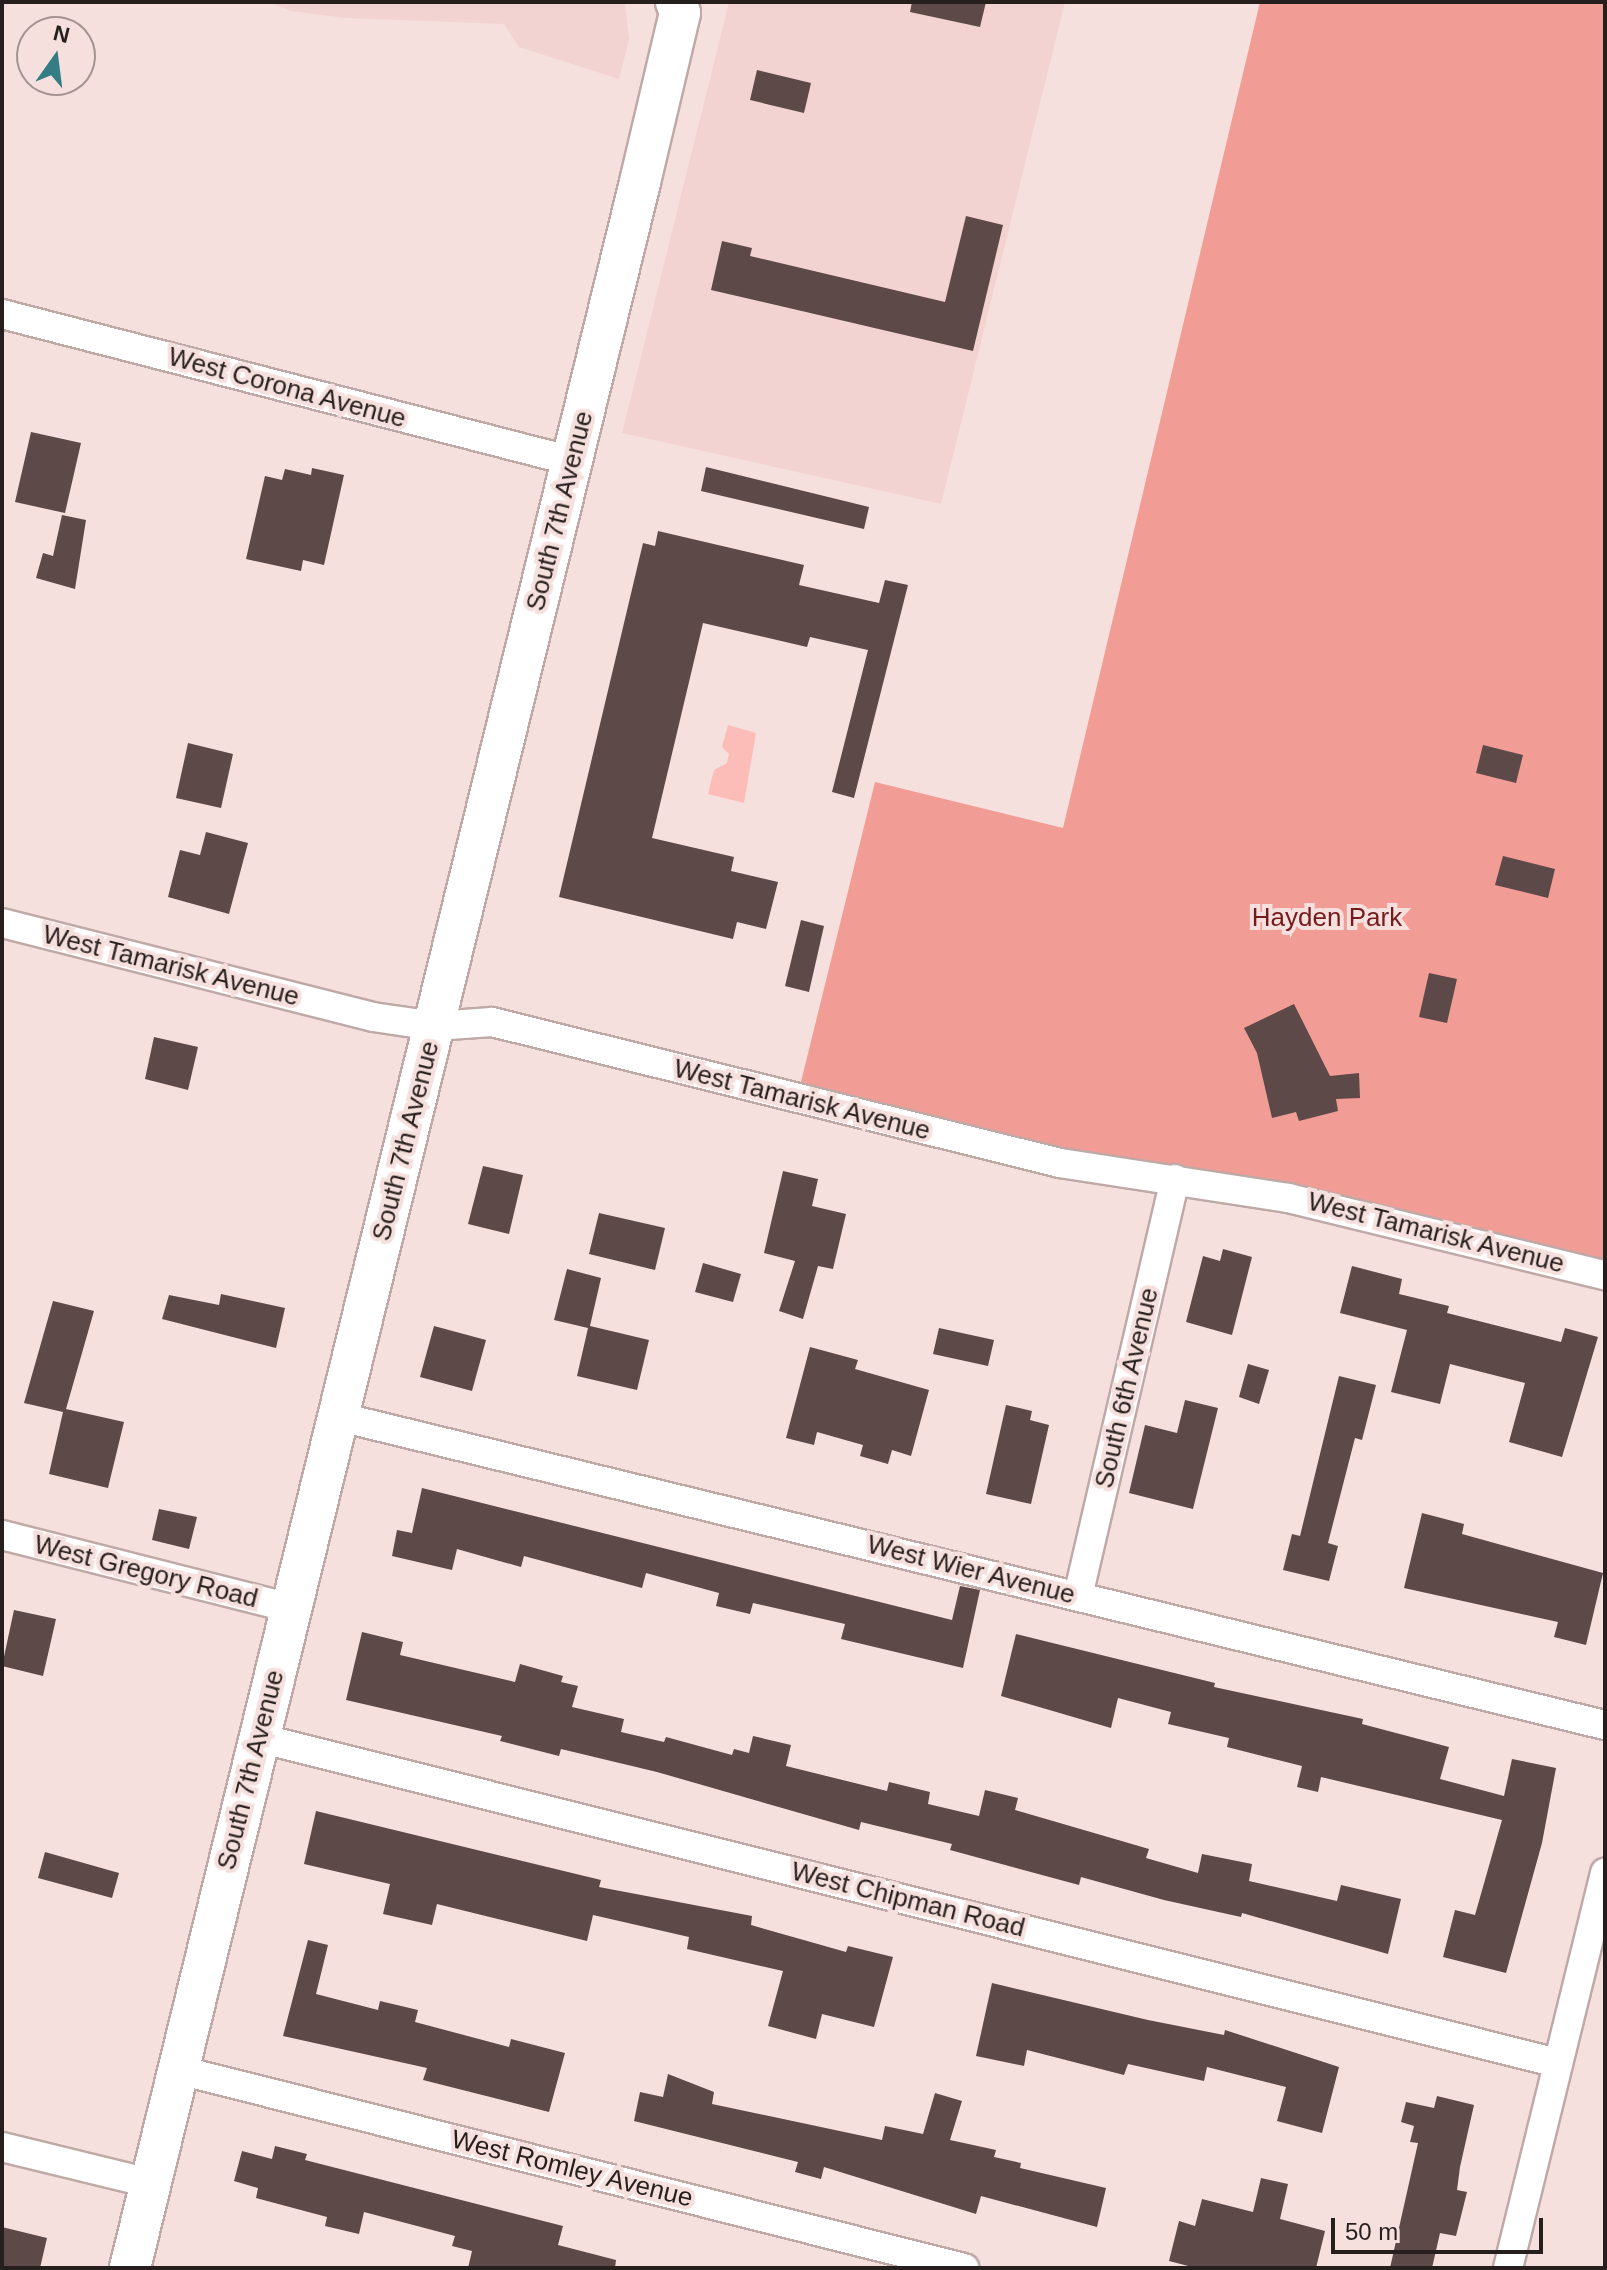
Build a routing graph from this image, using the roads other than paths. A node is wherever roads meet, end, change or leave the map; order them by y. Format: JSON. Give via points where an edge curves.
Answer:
{"nodes":[{"id":1,"x":683,"y":6,"type":"edge"},
{"id":2,"x":2,"y":314,"type":"edge"},
{"id":3,"x":572,"y":461,"type":"junction"},
{"id":4,"x":2,"y":923,"type":"edge"},
{"id":5,"x":435,"y":1026,"type":"junction"},
{"id":6,"x":1175,"y":1179,"type":"junction"},
{"id":7,"x":1605,"y":1275,"type":"edge"},
{"id":8,"x":336,"y":1416,"type":"junction"},
{"id":9,"x":2,"y":1535,"type":"edge"},
{"id":10,"x":1078,"y":1596,"type":"junction"},
{"id":11,"x":290,"y":1608,"type":"junction"},
{"id":12,"x":1605,"y":1725,"type":"edge"},
{"id":13,"x":259,"y":1738,"type":"junction"},
{"id":14,"x":1605,"y":1873,"type":"edge"},
{"id":15,"x":1599,"y":1924,"type":"edge"},
{"id":16,"x":1558,"y":2063,"type":"junction"},
{"id":17,"x":179,"y":2070,"type":"junction"},
{"id":18,"x":2,"y":2147,"type":"edge"},
{"id":19,"x":150,"y":2183,"type":"junction"},
{"id":20,"x":130,"y":2268,"type":"edge"},
{"id":21,"x":964,"y":2268,"type":"edge"},
{"id":22,"x":1508,"y":2268,"type":"edge"}],
"edges":[{"from":1,"to":3,"type":"main road","name":"South 7th Avenue"},
{"from":2,"to":3,"type":"street","name":"West Corona Avenue"},
{"from":3,"to":5,"type":"main road","name":"South 7th Avenue"},
{"from":4,"to":5,"type":"street","name":"West Tamarisk Avenue","via":[[373,1017]]},
{"from":5,"to":6,"type":"street","name":"West Tamarisk Avenue","via":[[492,1022],[1060,1163]]},
{"from":5,"to":8,"type":"main road","name":"South 7th Avenue"},
{"from":6,"to":7,"type":"street","name":"West Tamarisk Avenue","via":[[1288,1198]]},
{"from":6,"to":10,"type":"street","name":"South 6th Avenue"},
{"from":8,"to":10,"type":"street","name":"West Wier Avenue"},
{"from":8,"to":11,"type":"main road","name":"South 7th Avenue"},
{"from":9,"to":11,"type":"street","name":"West Gregory Road"},
{"from":10,"to":12,"type":"street","name":"West Wier Avenue"},
{"from":11,"to":13,"type":"main road","name":"South 7th Avenue"},
{"from":13,"to":16,"type":"street","name":"West Chipman Road"},
{"from":13,"to":17,"type":"main road","name":"South 7th Avenue"},
{"from":14,"to":15,"type":"street"},
{"from":15,"to":16,"type":"street"},
{"from":16,"to":22,"type":"street"},
{"from":17,"to":19,"type":"main road","name":"South 7th Avenue"},
{"from":17,"to":21,"type":"street","name":"West Romley Avenue"},
{"from":18,"to":19,"type":"street"},
{"from":19,"to":20,"type":"main road","name":"South 7th Avenue"}]}
